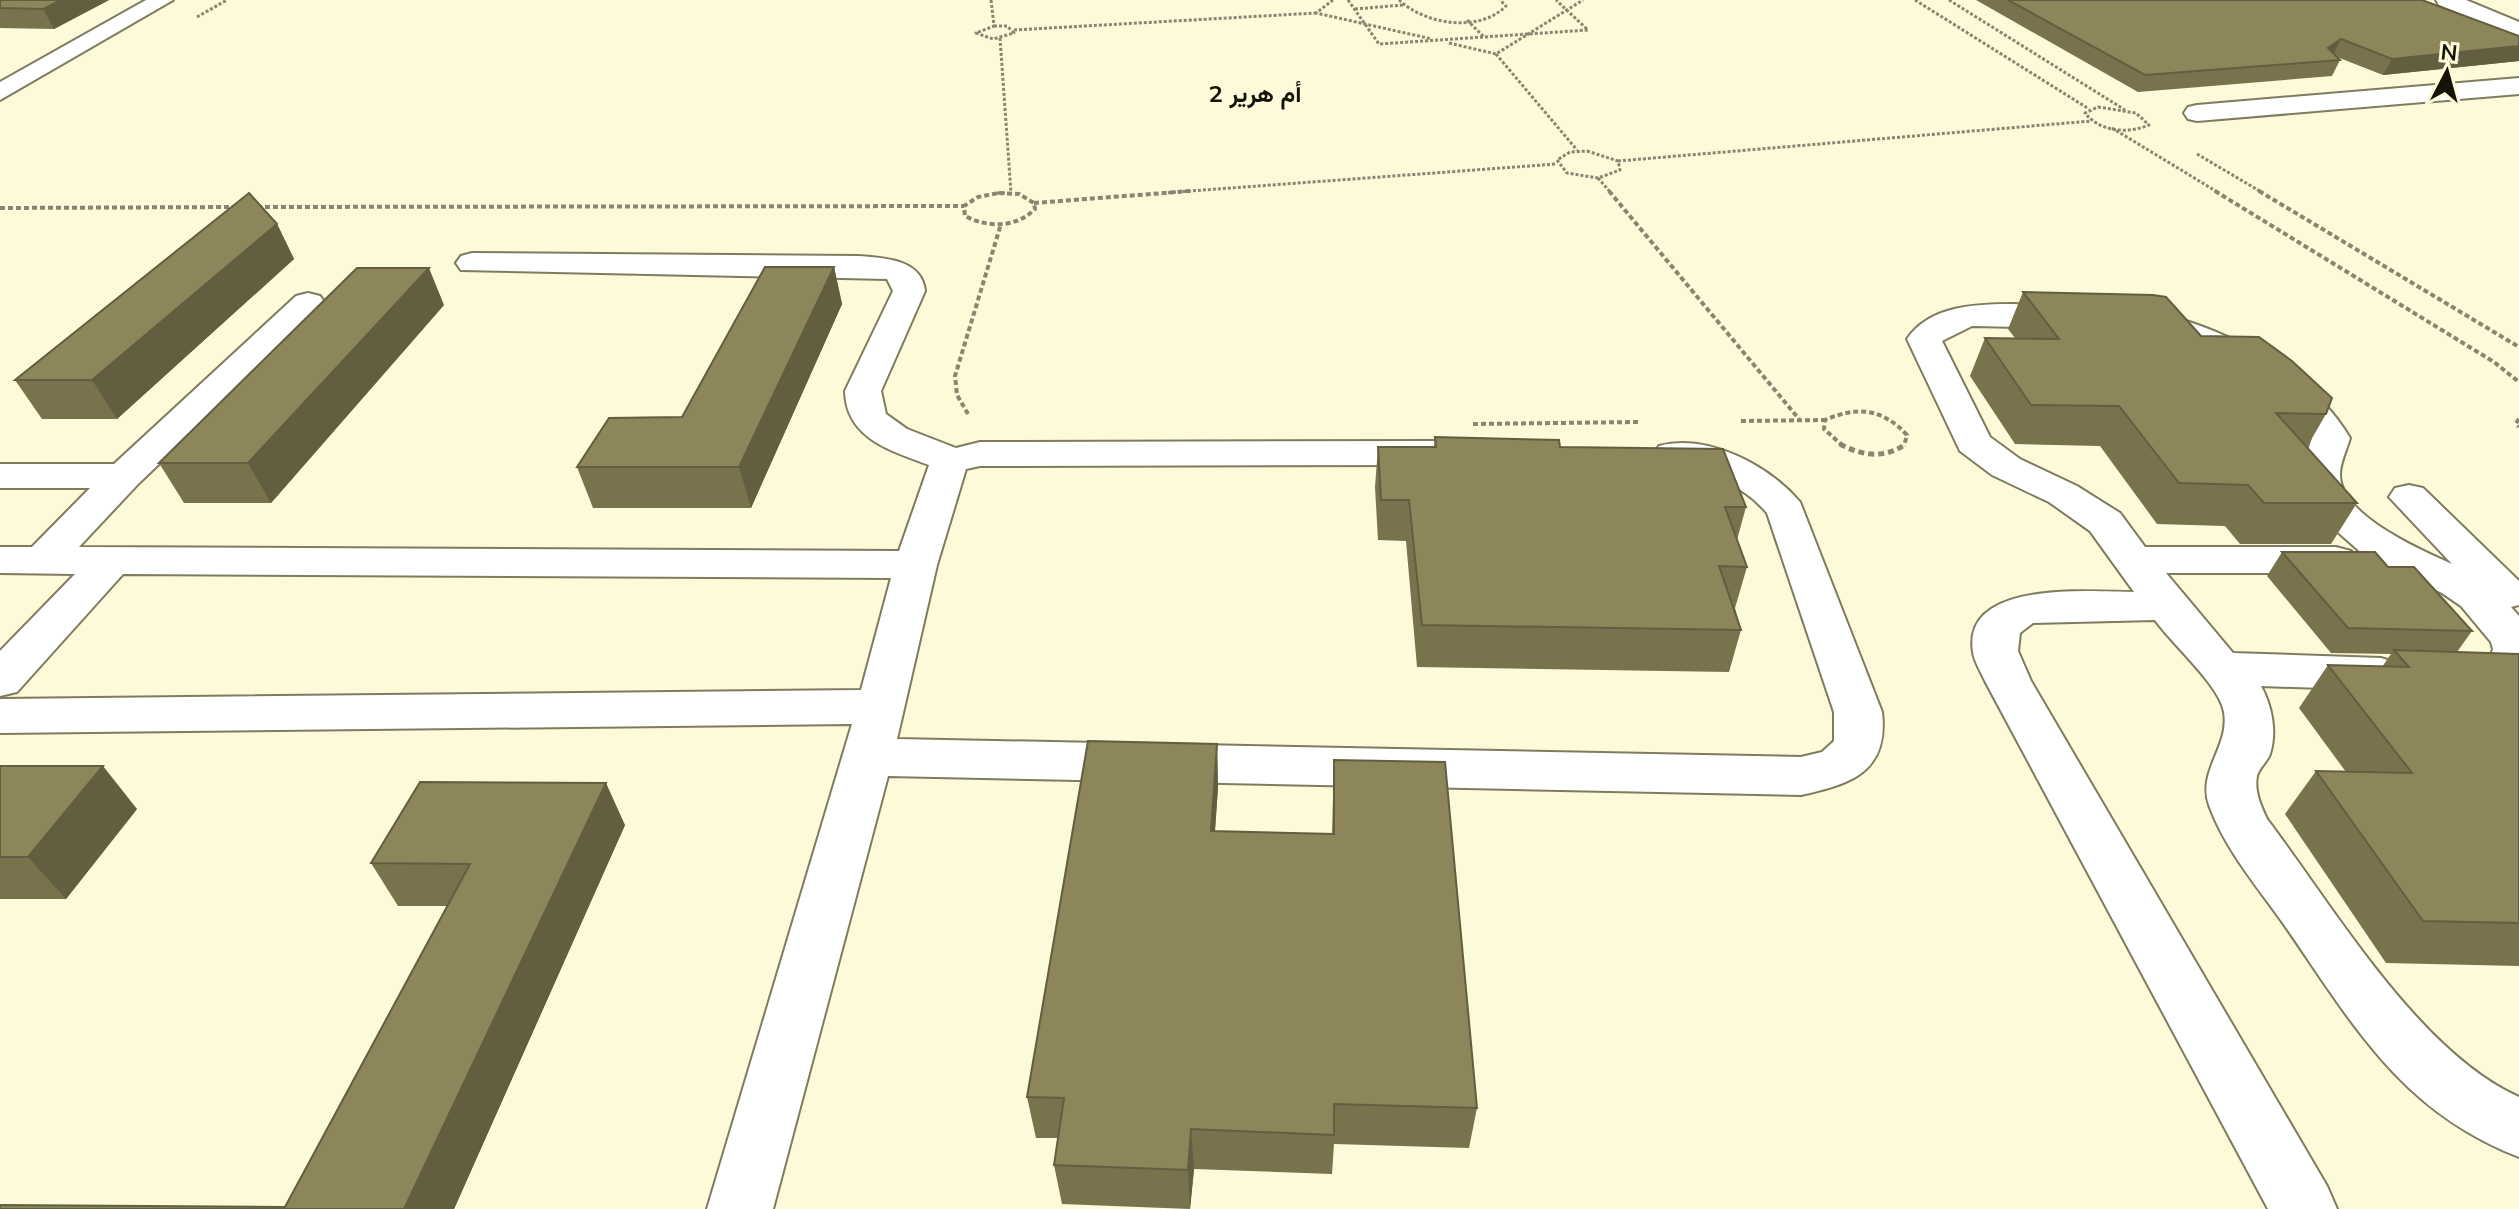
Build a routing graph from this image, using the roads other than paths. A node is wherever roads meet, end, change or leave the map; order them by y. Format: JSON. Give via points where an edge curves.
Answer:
{"nodes":[{"id":1,"x":162,"y":0,"type":"edge"},
{"id":2,"x":2447,"y":0,"type":"edge"},
{"id":3,"x":2519,"y":30,"type":"edge"},
{"id":4,"x":2362,"y":77,"type":"dead end"},
{"id":5,"x":2519,"y":86,"type":"edge"},
{"id":6,"x":0,"y":92,"type":"edge"},
{"id":7,"x":2402,"y":96,"type":"junction"},
{"id":8,"x":2197,"y":113,"type":"dead end"},
{"id":9,"x":472,"y":263,"type":"dead end"},
{"id":10,"x":308,"y":303,"type":"dead end"},
{"id":11,"x":1481,"y":453,"type":"edge"},
{"id":12,"x":1638,"y":454,"type":"edge"},
{"id":13,"x":953,"y":460,"type":"junction"},
{"id":14,"x":0,"y":476,"type":"edge"},
{"id":15,"x":124,"y":476,"type":"junction"},
{"id":16,"x":2409,"y":497,"type":"dead end"},
{"id":17,"x":22,"y":560,"type":"edge"},
{"id":18,"x":112,"y":560,"type":"junction"},
{"id":19,"x":2134,"y":560,"type":"junction"},
{"id":20,"x":2406,"y":560,"type":"junction"},
{"id":21,"x":916,"y":565,"type":"junction"},
{"id":22,"x":2168,"y":606,"type":"junction"},
{"id":23,"x":2510,"y":612,"type":"edge"},
{"id":24,"x":2224,"y":669,"type":"junction"},
{"id":25,"x":0,"y":680,"type":"edge"},
{"id":26,"x":2513,"y":689,"type":"edge"},
{"id":27,"x":879,"y":707,"type":"junction"},
{"id":28,"x":0,"y":716,"type":"edge"},
{"id":29,"x":868,"y":757,"type":"junction"},
{"id":30,"x":2519,"y":1128,"type":"edge"},
{"id":31,"x":740,"y":1209,"type":"edge"},
{"id":32,"x":2304,"y":1209,"type":"edge"}],
"edges":[{"from":1,"to":6,"type":"street"},
{"from":2,"to":3,"type":"street"},
{"from":4,"to":7,"type":"street"},
{"from":5,"to":7,"type":"street"},
{"from":7,"to":8,"type":"street"},
{"from":9,"to":13,"type":"street","via":[[858,266],[898,272],[908,281],[909,291],[861,405],[879,430]]},
{"from":10,"to":15,"type":"street"},
{"from":11,"to":13,"type":"street","via":[[1008,453]]},
{"from":12,"to":29,"type":"street","via":[[1707,458],[1742,470],[1770,489],[1786,511],[1858,712],[1862,735],[1853,756],[1831,770],[1785,776]]},
{"from":13,"to":21,"type":"street","via":[[937,488]]},
{"from":14,"to":15,"type":"street"},
{"from":15,"to":17,"type":"street"},
{"from":16,"to":23,"type":"street"},
{"from":17,"to":18,"type":"street"},
{"from":18,"to":21,"type":"street"},
{"from":18,"to":25,"type":"street"},
{"from":19,"to":20,"type":"street"},
{"from":19,"to":20,"type":"street","via":[[2120,538],[2086,507],[2006,467],[1974,443],[1929,354],[1924,339],[1932,327],[1975,315],[2136,319],[2222,344],[2321,420],[2331,438],[2320,475],[2328,502],[2362,533]]},
{"from":19,"to":22,"type":"street"},
{"from":20,"to":23,"type":"street"},
{"from":21,"to":27,"type":"street"},
{"from":22,"to":24,"type":"street"},
{"from":22,"to":32,"type":"street","via":[[2022,610],[1999,626],[1995,651]]},
{"from":23,"to":26,"type":"street","via":[[2516,649]]},
{"from":24,"to":26,"type":"street","via":[[2444,676]]},
{"from":24,"to":30,"type":"street","via":[[2248,712],[2245,754],[2232,774],[2233,800],[2245,829],[2393,1035],[2435,1079],[2493,1118]]},
{"from":27,"to":28,"type":"street"},
{"from":27,"to":29,"type":"street"},
{"from":29,"to":31,"type":"street"}]}
